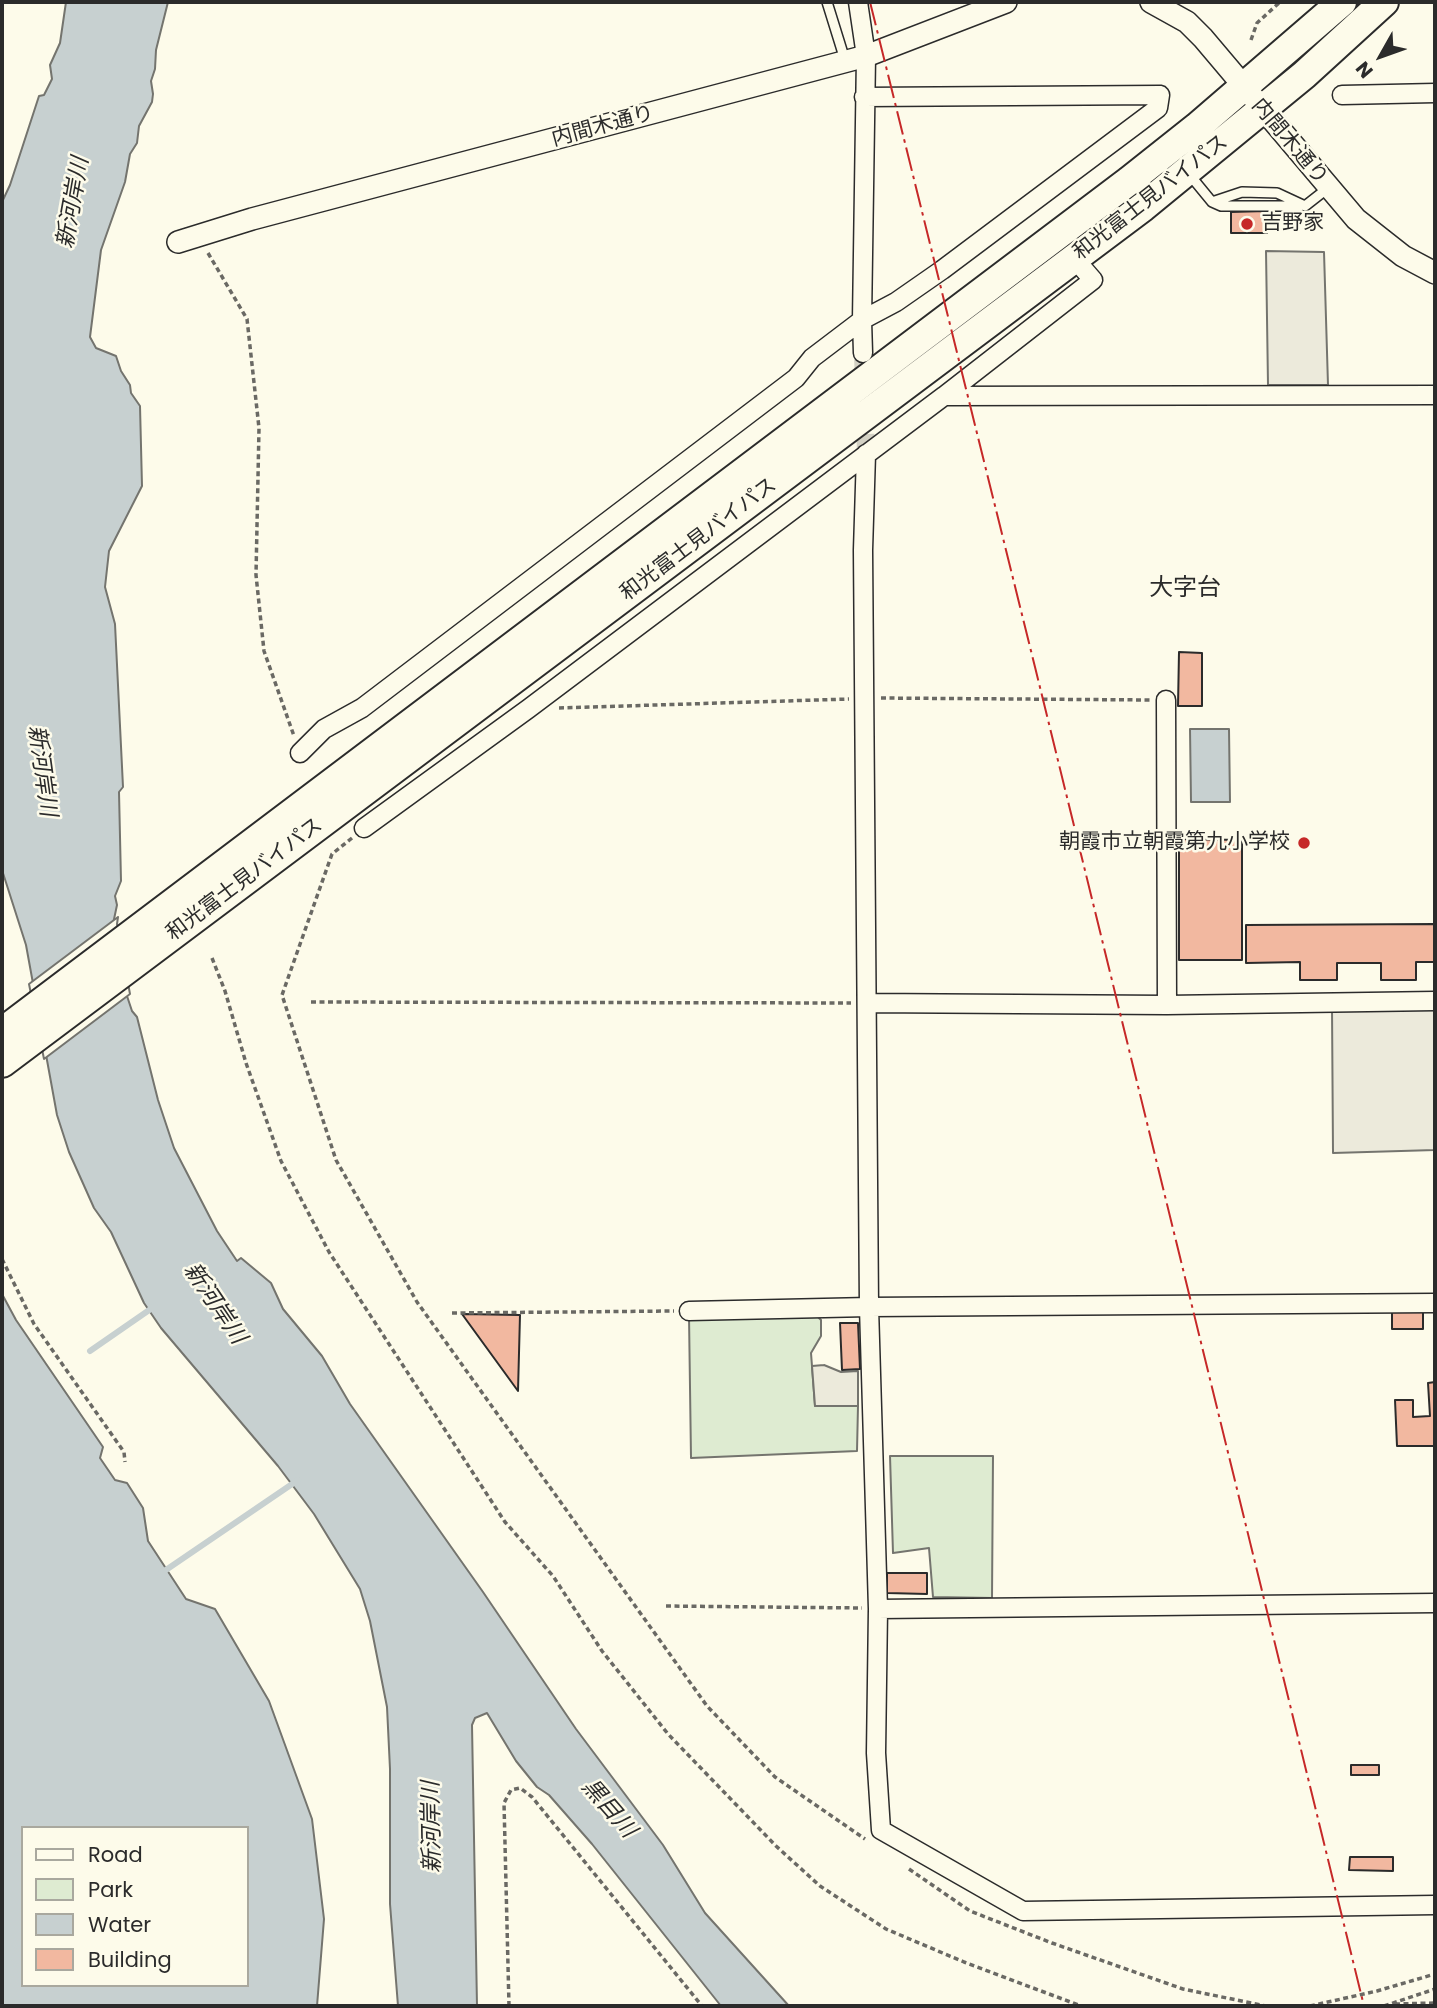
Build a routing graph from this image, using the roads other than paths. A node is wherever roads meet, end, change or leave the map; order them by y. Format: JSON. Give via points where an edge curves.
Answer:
{"nodes":[{"id":1,"x":827,"y":2,"type":"edge"},
{"id":2,"x":858,"y":2,"type":"edge"},
{"id":3,"x":1006,"y":2,"type":"edge"},
{"id":4,"x":1151,"y":2,"type":"edge"},
{"id":5,"x":1342,"y":2,"type":"edge"},
{"id":6,"x":1384,"y":2,"type":"edge"},
{"id":7,"x":856,"y":59,"type":"junction"},
{"id":8,"x":1243,"y":87,"type":"junction"},
{"id":9,"x":1435,"y":93,"type":"edge"},
{"id":10,"x":1342,"y":94,"type":"dead end"},
{"id":11,"x":864,"y":97,"type":"junction"},
{"id":12,"x":1262,"y":110,"type":"junction"},
{"id":13,"x":1187,"y":172,"type":"junction"},
{"id":14,"x":1328,"y":188,"type":"junction"},
{"id":15,"x":1212,"y":202,"type":"junction"},
{"id":16,"x":1306,"y":206,"type":"junction"},
{"id":17,"x":186,"y":240,"type":"road end"},
{"id":18,"x":1074,"y":258,"type":"junction"},
{"id":19,"x":1435,"y":273,"type":"edge"},
{"id":20,"x":862,"y":320,"type":"junction"},
{"id":21,"x":863,"y":353,"type":"tunnel mouth"},
{"id":22,"x":1435,"y":395,"type":"edge"},
{"id":23,"x":944,"y":396,"type":"junction"},
{"id":24,"x":866,"y":454,"type":"junction"},
{"id":25,"x":1166,"y":700,"type":"dead end"},
{"id":26,"x":300,"y":753,"type":"road end"},
{"id":27,"x":364,"y":828,"type":"road end"},
{"id":28,"x":1435,"y":1001,"type":"edge"},
{"id":29,"x":867,"y":1003,"type":"junction"},
{"id":30,"x":1167,"y":1005,"type":"junction"},
{"id":31,"x":2,"y":1032,"type":"edge"},
{"id":32,"x":2,"y":1063,"type":"edge"},
{"id":33,"x":1435,"y":1303,"type":"edge"},
{"id":34,"x":869,"y":1307,"type":"junction"},
{"id":35,"x":689,"y":1311,"type":"road end"},
{"id":36,"x":1435,"y":1603,"type":"edge"},
{"id":37,"x":878,"y":1609,"type":"junction"},
{"id":38,"x":1435,"y":1905,"type":"edge"}],
"edges":[{"from":1,"to":7,"type":"lane"},
{"from":2,"to":7,"type":"street"},
{"from":3,"to":7,"type":"street","name":"内間木通り"},
{"from":4,"to":8,"type":"street","name":"内間木通り","via":[[1186,22]]},
{"from":5,"to":8,"type":"highway","name":"和光富士見バイパス"},
{"from":6,"to":12,"type":"highway","name":"和光富士見バイパス"},
{"from":7,"to":11,"type":"street"},
{"from":7,"to":17,"type":"street","name":"内間木通り"},
{"from":8,"to":12,"type":"street","name":"内間木通り"},
{"from":8,"to":31,"type":"highway","name":"和光富士見バイパス","via":[[1129,181]]},
{"from":9,"to":10,"type":"street"},
{"from":11,"to":20,"type":"street"},
{"from":11,"to":20,"type":"street","via":[[1160,95],[1158,108],[942,270]]},
{"from":12,"to":13,"type":"highway","name":"和光富士見バイパス"},
{"from":12,"to":14,"type":"street","name":"内間木通り"},
{"from":13,"to":15,"type":"lane"},
{"from":13,"to":18,"type":"highway","name":"和光富士見バイパス"},
{"from":14,"to":16,"type":"lane"},
{"from":14,"to":19,"type":"street","name":"内間木通り","via":[[1384,243]]},
{"from":15,"to":16,"type":"lane","via":[[1221,206]]},
{"from":15,"to":16,"type":"lane","via":[[1242,192],[1278,193]]},
{"from":18,"to":23,"type":"street","via":[[1093,280]]},
{"from":18,"to":32,"type":"highway","name":"和光富士見バイパス"},
{"from":20,"to":21,"type":"street"},
{"from":20,"to":26,"type":"street","via":[[812,358],[796,378],[362,708],[324,729]]},
{"from":22,"to":23,"type":"street"},
{"from":23,"to":24,"type":"street"},
{"from":24,"to":27,"type":"street"},
{"from":24,"to":29,"type":"street"},
{"from":25,"to":30,"type":"street"},
{"from":28,"to":30,"type":"street"},
{"from":29,"to":30,"type":"street"},
{"from":29,"to":34,"type":"street"},
{"from":33,"to":34,"type":"street"},
{"from":34,"to":35,"type":"street"},
{"from":34,"to":37,"type":"street"},
{"from":36,"to":37,"type":"street"},
{"from":37,"to":38,"type":"street","via":[[876,1753],[881,1830],[1023,1911]]}]}
